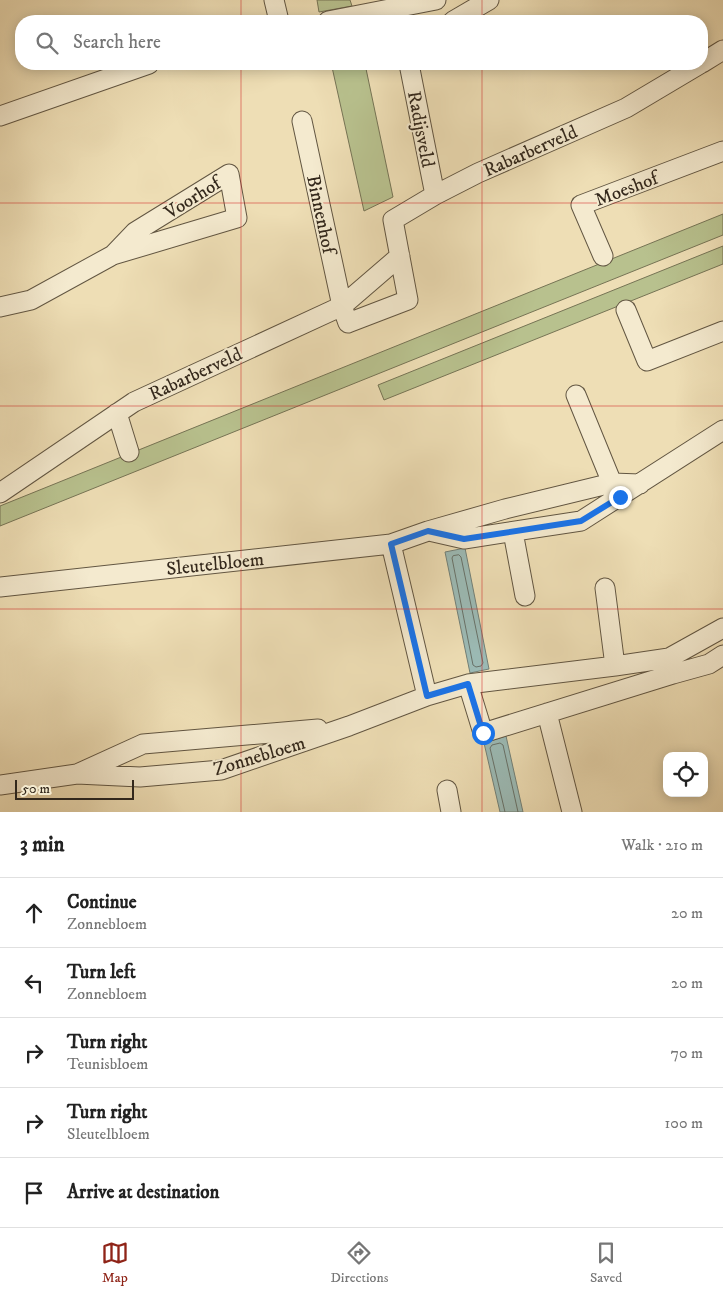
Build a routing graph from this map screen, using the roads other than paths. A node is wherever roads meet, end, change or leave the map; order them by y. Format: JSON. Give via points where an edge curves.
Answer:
{"nodes":[{"id":1,"x":274,"y":0,"type":"edge"},
{"id":2,"x":436,"y":0,"type":"edge"},
{"id":3,"x":489,"y":0,"type":"edge"},
{"id":4,"x":400,"y":10,"type":"edge"},
{"id":5,"x":278,"y":15,"type":"edge"},
{"id":6,"x":367,"y":15,"type":"edge"},
{"id":7,"x":463,"y":15,"type":"edge"},
{"id":8,"x":723,"y":50,"type":"edge"},
{"id":9,"x":708,"y":59,"type":"edge"},
{"id":10,"x":132,"y":70,"type":"edge"},
{"id":11,"x":410,"y":70,"type":"edge"},
{"id":12,"x":689,"y":70,"type":"edge"},
{"id":13,"x":0,"y":116,"type":"edge"},
{"id":14,"x":302,"y":121,"type":"dead end"},
{"id":15,"x":723,"y":150,"type":"edge"},
{"id":16,"x":435,"y":195,"type":"junction"},
{"id":17,"x":113,"y":255,"type":"junction"},
{"id":18,"x":400,"y":256,"type":"junction"},
{"id":19,"x":602,"y":256,"type":"dead end"},
{"id":20,"x":342,"y":306,"type":"junction"},
{"id":21,"x":0,"y":307,"type":"edge"},
{"id":22,"x":626,"y":310,"type":"dead end"},
{"id":23,"x":723,"y":331,"type":"edge"},
{"id":24,"x":576,"y":395,"type":"dead end"},
{"id":25,"x":117,"y":413,"type":"junction"},
{"id":26,"x":723,"y":430,"type":"edge"},
{"id":27,"x":129,"y":452,"type":"dead end"},
{"id":28,"x":612,"y":483,"type":"junction"},
{"id":29,"x":640,"y":484,"type":"junction"},
{"id":30,"x":0,"y":493,"type":"edge"},
{"id":31,"x":428,"y":531,"type":"junction"},
{"id":32,"x":513,"y":532,"type":"junction"},
{"id":33,"x":391,"y":544,"type":"junction"},
{"id":34,"x":0,"y":587,"type":"edge"},
{"id":35,"x":606,"y":588,"type":"dead end"},
{"id":36,"x":525,"y":596,"type":"dead end"},
{"id":37,"x":723,"y":628,"type":"edge"},
{"id":38,"x":723,"y":655,"type":"edge"},
{"id":39,"x":616,"y":666,"type":"junction"},
{"id":40,"x":671,"y":666,"type":"junction"},
{"id":41,"x":468,"y":684,"type":"junction"},
{"id":42,"x":427,"y":696,"type":"junction"},
{"id":43,"x":547,"y":713,"type":"junction"},
{"id":44,"x":348,"y":726,"type":"junction"},
{"id":45,"x":77,"y":774,"type":"junction"},
{"id":46,"x":0,"y":785,"type":"edge"},
{"id":47,"x":447,"y":790,"type":"dead end"},
{"id":48,"x":451,"y":812,"type":"edge"},
{"id":49,"x":572,"y":812,"type":"edge"}],
"edges":[{"from":1,"to":5,"type":"street"},
{"from":2,"to":4,"type":"street"},
{"from":3,"to":7,"type":"street"},
{"from":4,"to":6,"type":"street"},
{"from":8,"to":9,"type":"street","name":"Rabarberveld"},
{"from":10,"to":13,"type":"street"},
{"from":11,"to":16,"type":"street","name":"Radijsveld"},
{"from":12,"to":16,"type":"street","name":"Rabarberveld","via":[[626,108],[478,172]]},
{"from":14,"to":20,"type":"street","name":"Binnenhof"},
{"from":15,"to":19,"type":"street","name":"Moeshof","via":[[581,205]]},
{"from":16,"to":18,"type":"street","name":"Rabarberveld","via":[[393,220]]},
{"from":17,"to":17,"type":"street","name":"Voorhof","via":[[237,218],[229,174],[135,232]]},
{"from":17,"to":21,"type":"street","name":"Voorhof","via":[[31,300]]},
{"from":18,"to":20,"type":"street","name":"Rabarberveld"},
{"from":18,"to":20,"type":"street","name":"Rabarberveld","via":[[408,300],[348,323]]},
{"from":20,"to":25,"type":"street","name":"Rabarberveld","via":[[134,402]]},
{"from":22,"to":23,"type":"street","via":[[647,361]]},
{"from":24,"to":28,"type":"street"},
{"from":25,"to":27,"type":"street"},
{"from":25,"to":30,"type":"street","name":"Rabarberveld"},
{"from":26,"to":29,"type":"street"},
{"from":28,"to":29,"type":"street","name":"Sleutelbloem"},
{"from":28,"to":31,"type":"street","name":"Sleutelbloem"},
{"from":29,"to":32,"type":"street","via":[[581,521]]},
{"from":31,"to":32,"type":"street","via":[[464,539]]},
{"from":31,"to":33,"type":"street","name":"Sleutelbloem"},
{"from":32,"to":36,"type":"street"},
{"from":33,"to":34,"type":"street","name":"Sleutelbloem"},
{"from":33,"to":42,"type":"street"},
{"from":35,"to":39,"type":"street"},
{"from":37,"to":40,"type":"street","name":"Zonnebloem"},
{"from":38,"to":40,"type":"street","name":"Zonnebloem","via":[[709,664]]},
{"from":39,"to":40,"type":"street","name":"Zonnebloem"},
{"from":39,"to":41,"type":"street","name":"Zonnebloem"},
{"from":40,"to":43,"type":"street","name":"Zonnebloem"},
{"from":41,"to":42,"type":"street","name":"Zonnebloem"},
{"from":41,"to":43,"type":"street","name":"Zonnebloem","via":[[483,733]]},
{"from":42,"to":44,"type":"street","name":"Zonnebloem"},
{"from":43,"to":49,"type":"street"},
{"from":44,"to":45,"type":"street","name":"Zonnebloem","via":[[143,744]]},
{"from":44,"to":45,"type":"street","name":"Zonnebloem","via":[[221,770],[140,777]]},
{"from":45,"to":46,"type":"street","name":"Zonnebloem"},
{"from":47,"to":48,"type":"street"}]}
